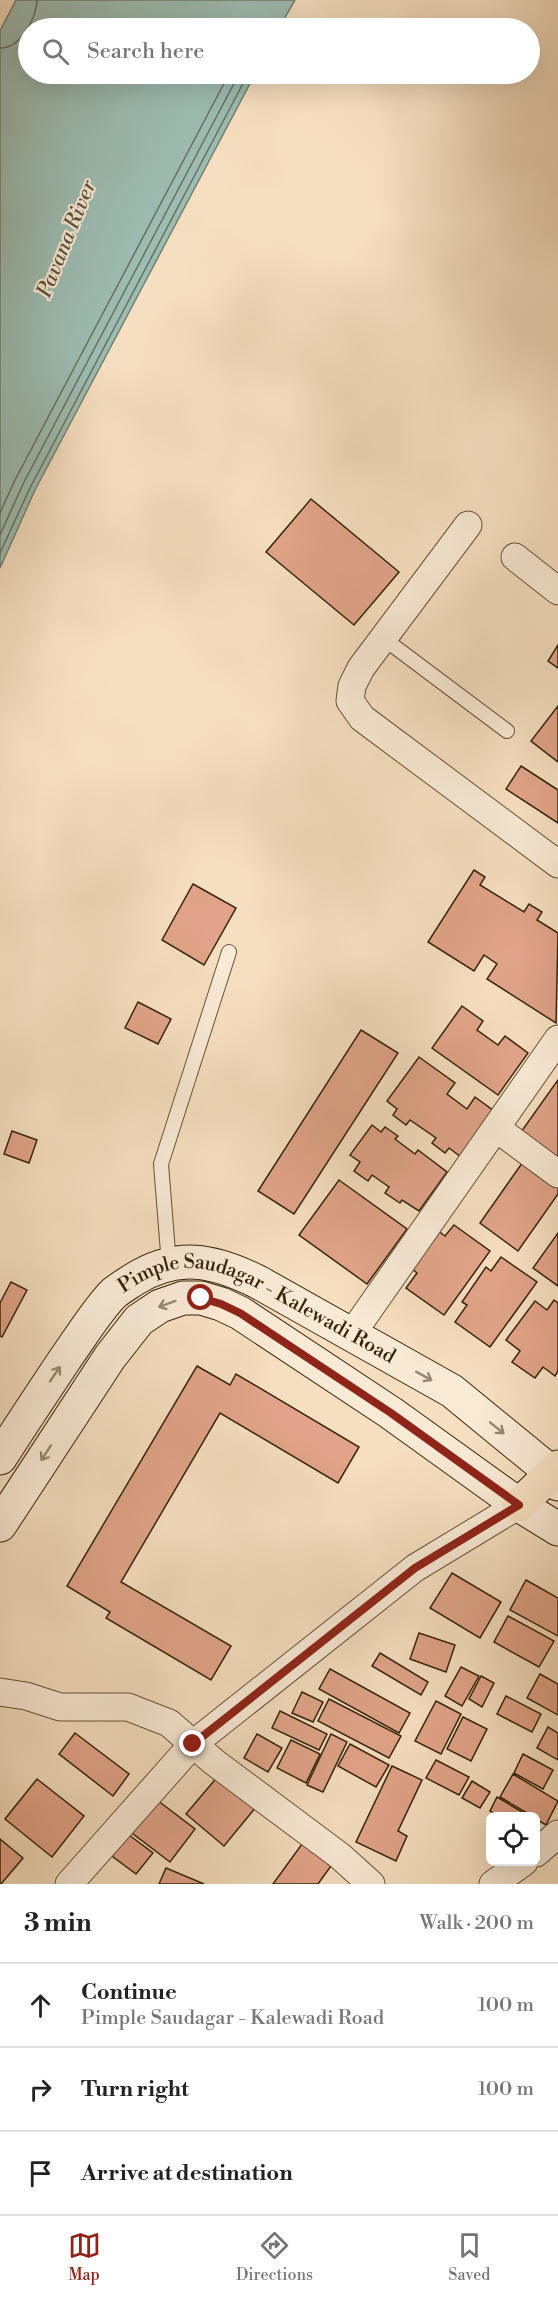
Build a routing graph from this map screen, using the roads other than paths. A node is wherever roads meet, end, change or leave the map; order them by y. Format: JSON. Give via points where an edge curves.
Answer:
{"nodes":[{"id":1,"x":468,"y":525,"type":"dead end"},
{"id":2,"x":515,"y":557,"type":"dead end"},
{"id":3,"x":558,"y":591,"type":"edge"},
{"id":4,"x":383,"y":638,"type":"junction"},
{"id":5,"x":507,"y":731,"type":"dead end"},
{"id":6,"x":558,"y":864,"type":"edge"},
{"id":7,"x":228,"y":951,"type":"dead end"},
{"id":8,"x":558,"y":1039,"type":"edge"},
{"id":9,"x":496,"y":1128,"type":"junction"},
{"id":10,"x":558,"y":1174,"type":"edge"},
{"id":11,"x":169,"y":1265,"type":"junction"},
{"id":12,"x":351,"y":1335,"type":"junction"},
{"id":13,"x":0,"y":1458,"type":"edge"},
{"id":14,"x":556,"y":1474,"type":"edge"},
{"id":15,"x":519,"y":1505,"type":"junction"},
{"id":16,"x":0,"y":1525,"type":"edge"},
{"id":17,"x":558,"y":1529,"type":"edge"},
{"id":18,"x":0,"y":1692,"type":"edge"},
{"id":19,"x":193,"y":1744,"type":"junction"},
{"id":20,"x":518,"y":1866,"type":"edge"},
{"id":21,"x":69,"y":1884,"type":"edge"},
{"id":22,"x":371,"y":1884,"type":"edge"},
{"id":23,"x":493,"y":1884,"type":"edge"}],
"edges":[{"from":1,"to":4,"type":"street"},
{"from":2,"to":3,"type":"street"},
{"from":4,"to":5,"type":"lane"},
{"from":4,"to":6,"type":"street","via":[[352,686],[350,701],[362,718]]},
{"from":7,"to":11,"type":"lane","via":[[161,1164]]},
{"from":8,"to":9,"type":"street"},
{"from":9,"to":10,"type":"street"},
{"from":9,"to":12,"type":"street"},
{"from":11,"to":12,"type":"main road","name":"Pimple Saudagar - Kalewadi Road","via":[[206,1262],[234,1270]]},
{"from":13,"to":11,"type":"main road","name":"Pimple Saudagar - Kalewadi Road","one_way":true,"via":[[114,1293],[144,1274]]},
{"from":12,"to":14,"type":"main road","name":"Pimple Saudagar - Kalewadi Road","one_way":true,"via":[[452,1391]]},
{"from":14,"to":15,"type":"main road"},
{"from":15,"to":16,"type":"main road","name":"Pimple Saudagar - Kalewadi Road","one_way":true,"via":[[391,1413],[240,1313],[201,1298],[183,1298],[160,1306],[139,1320]]},
{"from":15,"to":17,"type":"main road","name":"Pimple Saudagar - Kalewadi Road"},
{"from":15,"to":19,"type":"street","via":[[408,1573]]},
{"from":18,"to":19,"type":"street","via":[[60,1707],[128,1707],[170,1724]]},
{"from":19,"to":21,"type":"street"},
{"from":19,"to":22,"type":"street"},
{"from":20,"to":23,"type":"street"}]}
